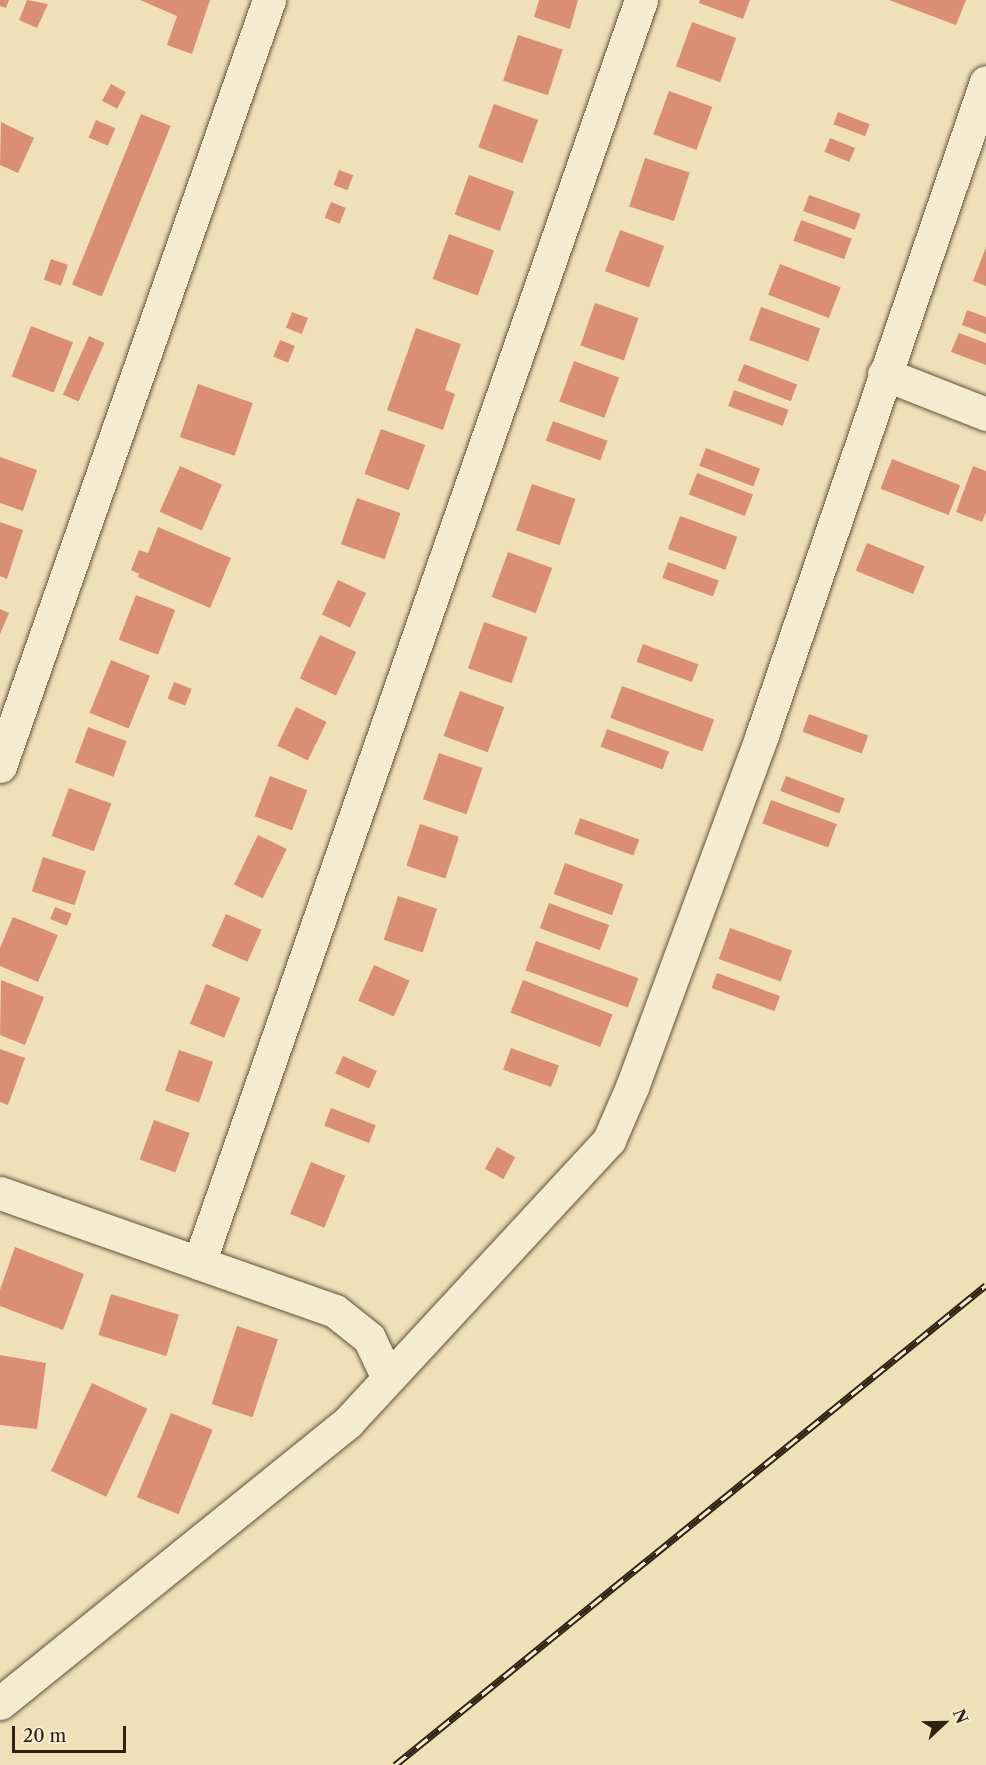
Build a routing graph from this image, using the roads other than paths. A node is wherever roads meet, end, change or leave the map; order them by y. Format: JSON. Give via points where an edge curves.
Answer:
{"nodes":[{"id":1,"x":269,"y":0,"type":"edge"},
{"id":2,"x":641,"y":0,"type":"edge"},
{"id":3,"x":986,"y":82,"type":"edge"},
{"id":4,"x":884,"y":374,"type":"junction"},
{"id":5,"x":986,"y":414,"type":"edge"},
{"id":6,"x":0,"y":766,"type":"edge"},
{"id":7,"x":0,"y":1193,"type":"edge"},
{"id":8,"x":199,"y":1263,"type":"junction"},
{"id":9,"x":388,"y":1377,"type":"junction"},
{"id":10,"x":0,"y":1702,"type":"edge"}],
"edges":[{"from":1,"to":6,"type":"street"},
{"from":2,"to":8,"type":"street"},
{"from":3,"to":4,"type":"street"},
{"from":4,"to":5,"type":"street"},
{"from":4,"to":9,"type":"street","via":[[762,735],[632,1088],[609,1140]]},
{"from":7,"to":8,"type":"street"},
{"from":8,"to":9,"type":"street","via":[[335,1311],[369,1338]]},
{"from":9,"to":10,"type":"street","via":[[348,1422]]}]}
